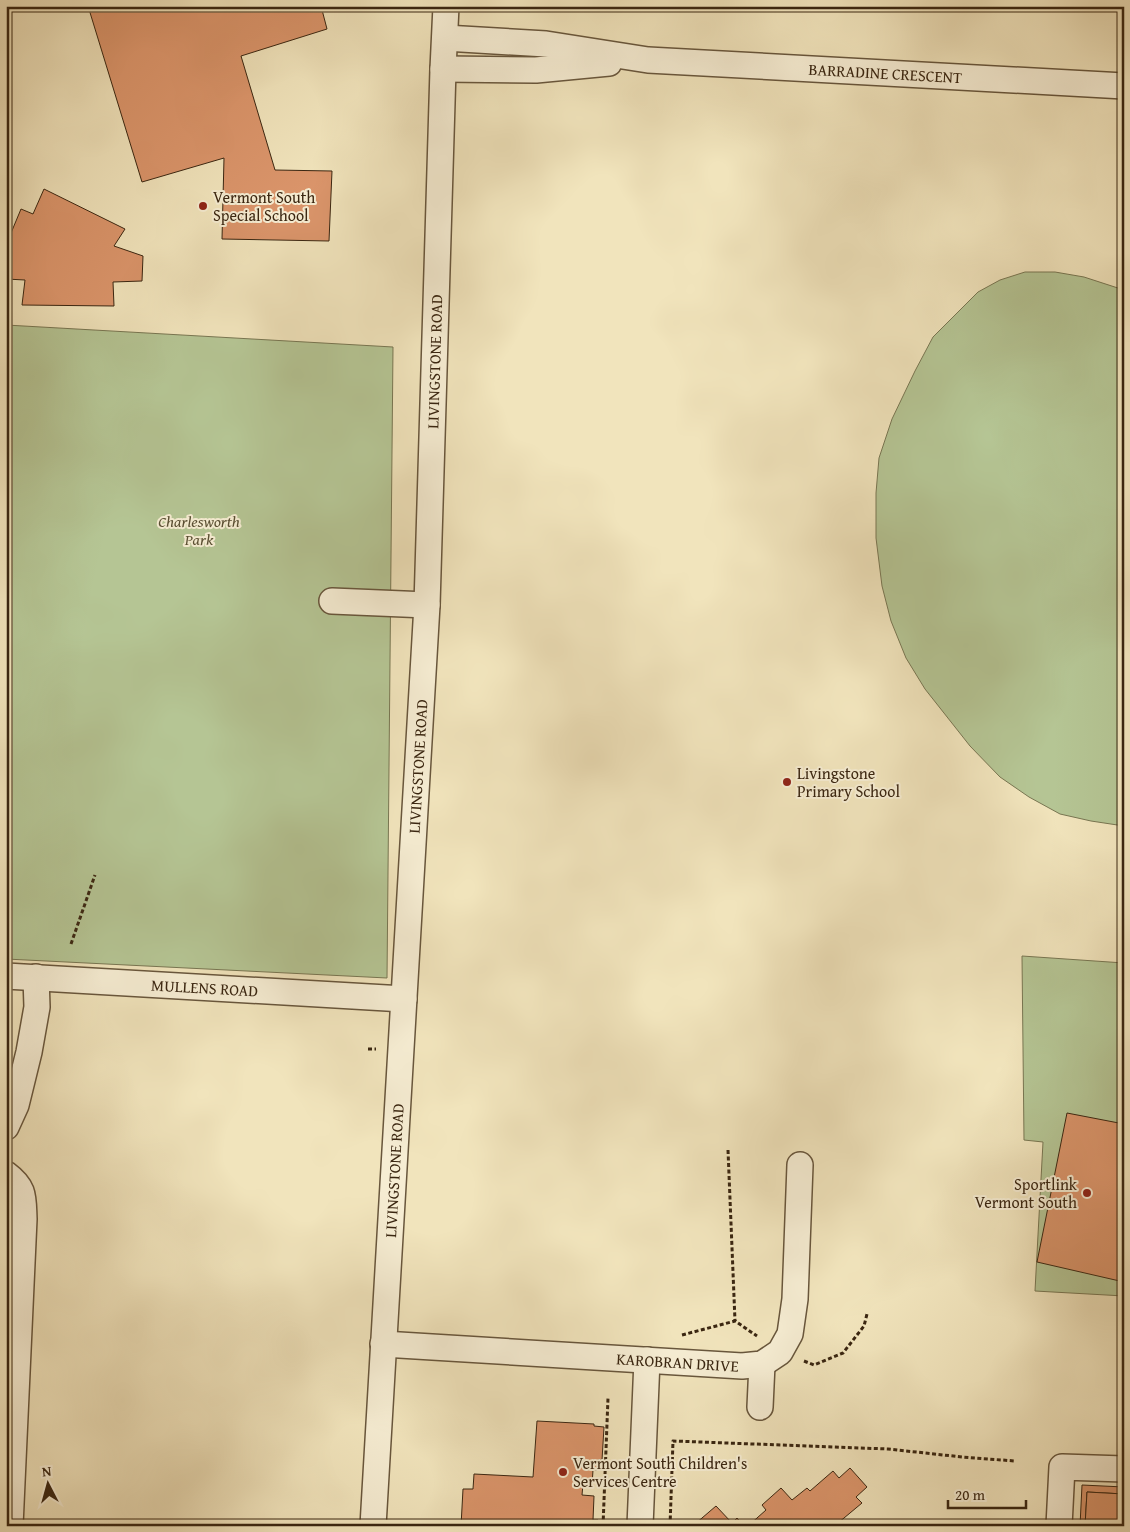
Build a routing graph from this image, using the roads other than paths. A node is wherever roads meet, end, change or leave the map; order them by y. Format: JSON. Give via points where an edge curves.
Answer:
{"nodes":[{"id":1,"x":446,"y":6,"type":"edge"},
{"id":2,"x":445,"y":38,"type":"junction"},
{"id":3,"x":648,"y":60,"type":"junction"},
{"id":4,"x":443,"y":69,"type":"junction"},
{"id":5,"x":1124,"y":86,"type":"edge"},
{"id":6,"x":332,"y":600,"type":"dead end"},
{"id":7,"x":426,"y":605,"type":"junction"},
{"id":8,"x":6,"y":976,"type":"edge"},
{"id":9,"x":36,"y":977,"type":"junction"},
{"id":10,"x":404,"y":999,"type":"junction"},
{"id":11,"x":6,"y":1126,"type":"edge"},
{"id":12,"x":800,"y":1165,"type":"dead end"},
{"id":13,"x":6,"y":1174,"type":"edge"},
{"id":14,"x":383,"y":1344,"type":"junction"},
{"id":15,"x":646,"y":1360,"type":"junction"},
{"id":16,"x":762,"y":1364,"type":"junction"},
{"id":17,"x":760,"y":1408,"type":"dead end"},
{"id":18,"x":1124,"y":1469,"type":"edge"},
{"id":19,"x":10,"y":1526,"type":"edge"},
{"id":20,"x":373,"y":1526,"type":"edge"},
{"id":21,"x":640,"y":1526,"type":"edge"},
{"id":22,"x":1059,"y":1526,"type":"edge"}],
"edges":[{"from":1,"to":2,"type":"street","name":"LIVINGSTONE ROAD"},
{"from":2,"to":3,"type":"street","name":"BARRADINE CRESCENT","via":[[546,44]]},
{"from":2,"to":4,"type":"street","name":"LIVINGSTONE ROAD"},
{"from":3,"to":4,"type":"street","name":"BARRADINE CRESCENT","via":[[536,70]]},
{"from":3,"to":5,"type":"street","name":"BARRADINE CRESCENT"},
{"from":4,"to":7,"type":"street","name":"LIVINGSTONE ROAD"},
{"from":6,"to":7,"type":"street"},
{"from":7,"to":10,"type":"street","name":"LIVINGSTONE ROAD"},
{"from":8,"to":9,"type":"street","name":"MULLENS ROAD"},
{"from":9,"to":10,"type":"street","name":"MULLENS ROAD"},
{"from":9,"to":11,"type":"street","via":[[37,1008],[29,1052],[16,1106]]},
{"from":10,"to":14,"type":"street","name":"LIVINGSTONE ROAD"},
{"from":12,"to":16,"type":"street","name":"KAROBRAN DRIVE","via":[[795,1299],[790,1334],[780,1352]]},
{"from":13,"to":19,"type":"street","via":[[14,1179],[23,1193],[24,1219]]},
{"from":14,"to":15,"type":"street","name":"KAROBRAN DRIVE"},
{"from":14,"to":20,"type":"street","name":"LIVINGSTONE ROAD"},
{"from":15,"to":16,"type":"street","name":"KAROBRAN DRIVE","via":[[742,1366]]},
{"from":15,"to":21,"type":"street"},
{"from":16,"to":17,"type":"street"},
{"from":18,"to":22,"type":"street","via":[[1062,1467]]}]}
